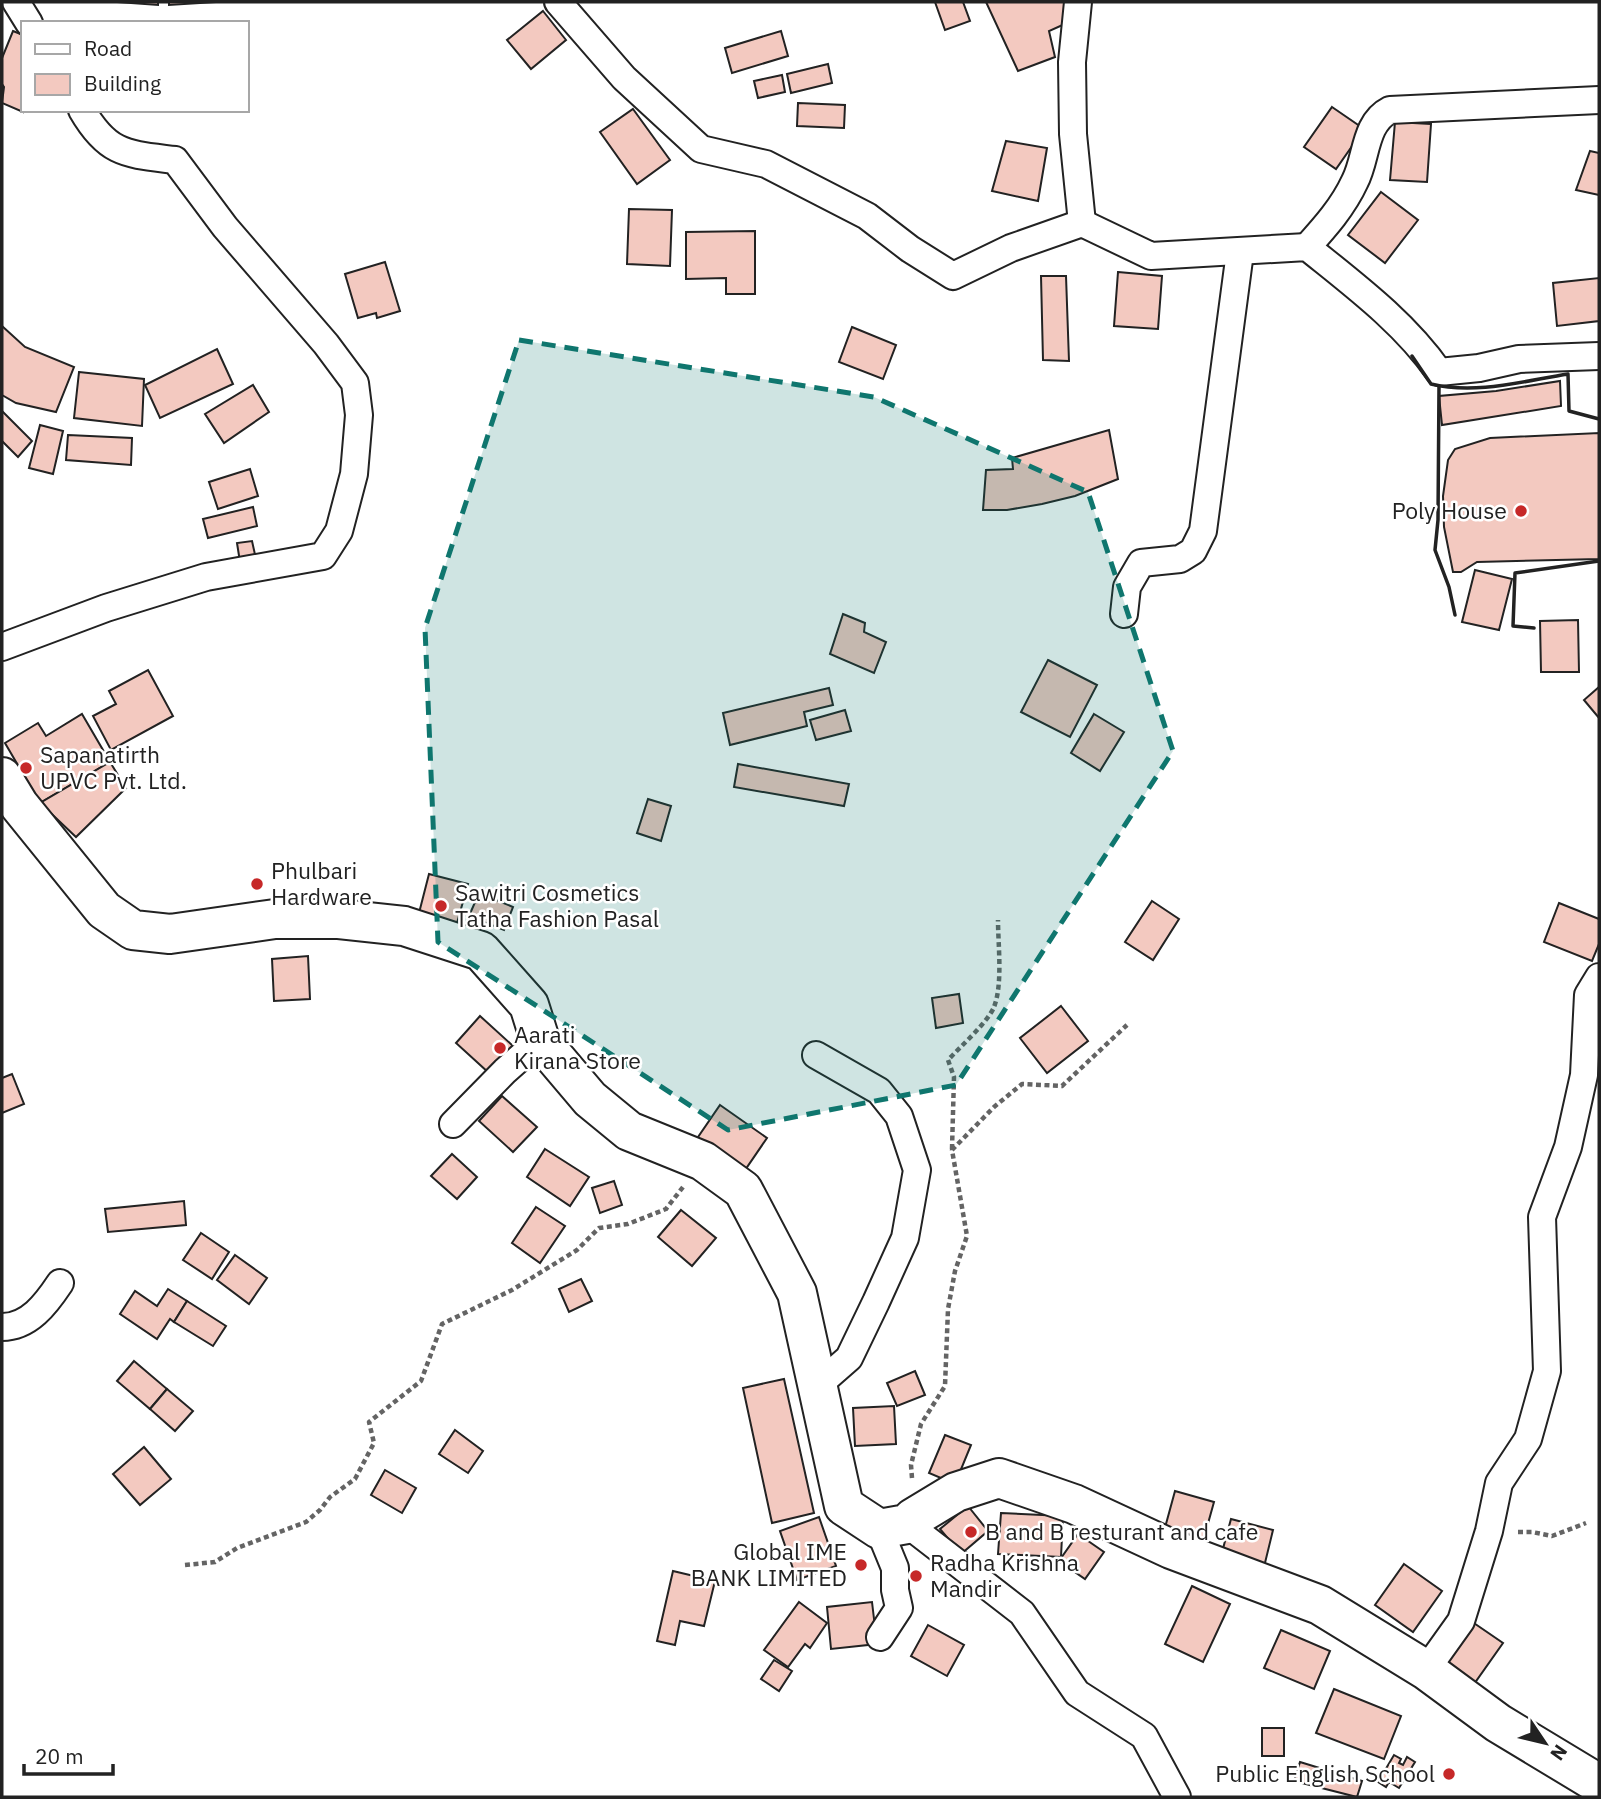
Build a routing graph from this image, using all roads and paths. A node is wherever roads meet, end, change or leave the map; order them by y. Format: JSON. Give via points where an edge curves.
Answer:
{"nodes":[{"id":1,"x":16,"y":2,"type":"edge"},
{"id":2,"x":558,"y":2,"type":"edge"},
{"id":3,"x":1078,"y":2,"type":"edge"},
{"id":4,"x":28,"y":21,"type":"edge"},
{"id":5,"x":1599,"y":100,"type":"edge"},
{"id":6,"x":83,"y":112,"type":"edge"},
{"id":7,"x":1082,"y":223,"type":"junction"},
{"id":8,"x":1307,"y":247,"type":"junction"},
{"id":9,"x":1240,"y":252,"type":"junction"},
{"id":10,"x":1599,"y":356,"type":"edge"},
{"id":11,"x":1124,"y":614,"type":"dead end"},
{"id":12,"x":2,"y":647,"type":"edge"},
{"id":13,"x":7,"y":795,"type":"edge"},
{"id":14,"x":998,"y":920,"type":"dead end"},
{"id":15,"x":1599,"y":978,"type":"edge"},
{"id":16,"x":1127,"y":1026,"type":"dead end"},
{"id":17,"x":540,"y":1040,"type":"junction"},
{"id":18,"x":816,"y":1055,"type":"dead end"},
{"id":19,"x":453,"y":1124,"type":"dead end"},
{"id":20,"x":951,"y":1150,"type":"junction"},
{"id":21,"x":703,"y":1161,"type":"junction"},
{"id":22,"x":60,"y":1283,"type":"dead end"},
{"id":23,"x":2,"y":1327,"type":"edge"},
{"id":24,"x":817,"y":1386,"type":"junction"},
{"id":25,"x":1586,"y":1523,"type":"dead end"},
{"id":26,"x":900,"y":1524,"type":"junction"},
{"id":27,"x":1489,"y":1531,"type":"junction"},
{"id":28,"x":185,"y":1565,"type":"dead end"},
{"id":29,"x":880,"y":1637,"type":"dead end"},
{"id":30,"x":1426,"y":1670,"type":"junction"},
{"id":31,"x":1599,"y":1784,"type":"edge"},
{"id":32,"x":1177,"y":1797,"type":"edge"}],
"edges":[{"from":1,"to":4,"type":"street"},
{"from":2,"to":7,"type":"street","via":[[624,78],[701,149],[766,164],[867,216],[953,276],[1011,248]]},
{"from":3,"to":7,"type":"street","via":[[1072,62],[1073,134]]},
{"from":5,"to":8,"type":"street","via":[[1390,110],[1375,120],[1356,180],[1338,212]]},
{"from":6,"to":12,"type":"street","via":[[95,133],[126,154],[175,160],[225,227],[327,344],[355,383],[359,415],[354,474],[339,531],[323,555],[206,577]]},
{"from":7,"to":9,"type":"street","via":[[1151,256]]},
{"from":8,"to":9,"type":"street"},
{"from":8,"to":10,"type":"street","via":[[1423,349],[1439,372],[1519,359]]},
{"from":9,"to":11,"type":"street","via":[[1203,531],[1193,551],[1180,559],[1141,563],[1127,587]]},
{"from":13,"to":17,"type":"street","via":[[104,910],[133,930],[170,934],[275,919],[404,926],[481,951],[529,1005]]},
{"from":14,"to":20,"type":"path","via":[[999,977],[994,1007],[947,1060],[954,1077]]},
{"from":15,"to":27,"type":"street","via":[[1588,995],[1584,1075],[1568,1147],[1542,1217],[1547,1371],[1528,1439],[1499,1483]]},
{"from":16,"to":20,"type":"path","via":[[1062,1086],[1022,1084]]},
{"from":17,"to":19,"type":"street"},
{"from":17,"to":21,"type":"street","via":[[590,1099],[629,1131]]},
{"from":18,"to":24,"type":"street","via":[[879,1091],[899,1116],[917,1170],[905,1238],[876,1302],[849,1358]]},
{"from":20,"to":26,"type":"path","via":[[967,1236],[948,1309],[944,1386],[921,1424]]},
{"from":21,"to":24,"type":"street","via":[[743,1191],[770,1238],[797,1293]]},
{"from":21,"to":28,"type":"path","via":[[666,1209],[628,1224],[599,1228],[577,1250],[512,1290],[442,1324],[421,1381],[369,1422],[374,1443],[355,1479],[306,1522],[237,1548],[215,1562]]},
{"from":22,"to":23,"type":"street","via":[[44,1307],[15,1327]]},
{"from":24,"to":26,"type":"street","via":[[844,1506]]},
{"from":25,"to":27,"type":"path","via":[[1552,1536]]},
{"from":26,"to":29,"type":"street","via":[[895,1568],[899,1608]]},
{"from":26,"to":30,"type":"street","via":[[956,1492],[999,1478],[1320,1605]]},
{"from":26,"to":32,"type":"street","via":[[1022,1613],[1077,1693],[1144,1736]]},
{"from":27,"to":30,"type":"street","via":[[1461,1621]]},
{"from":30,"to":31,"type":"street","via":[[1498,1723]]}]}
